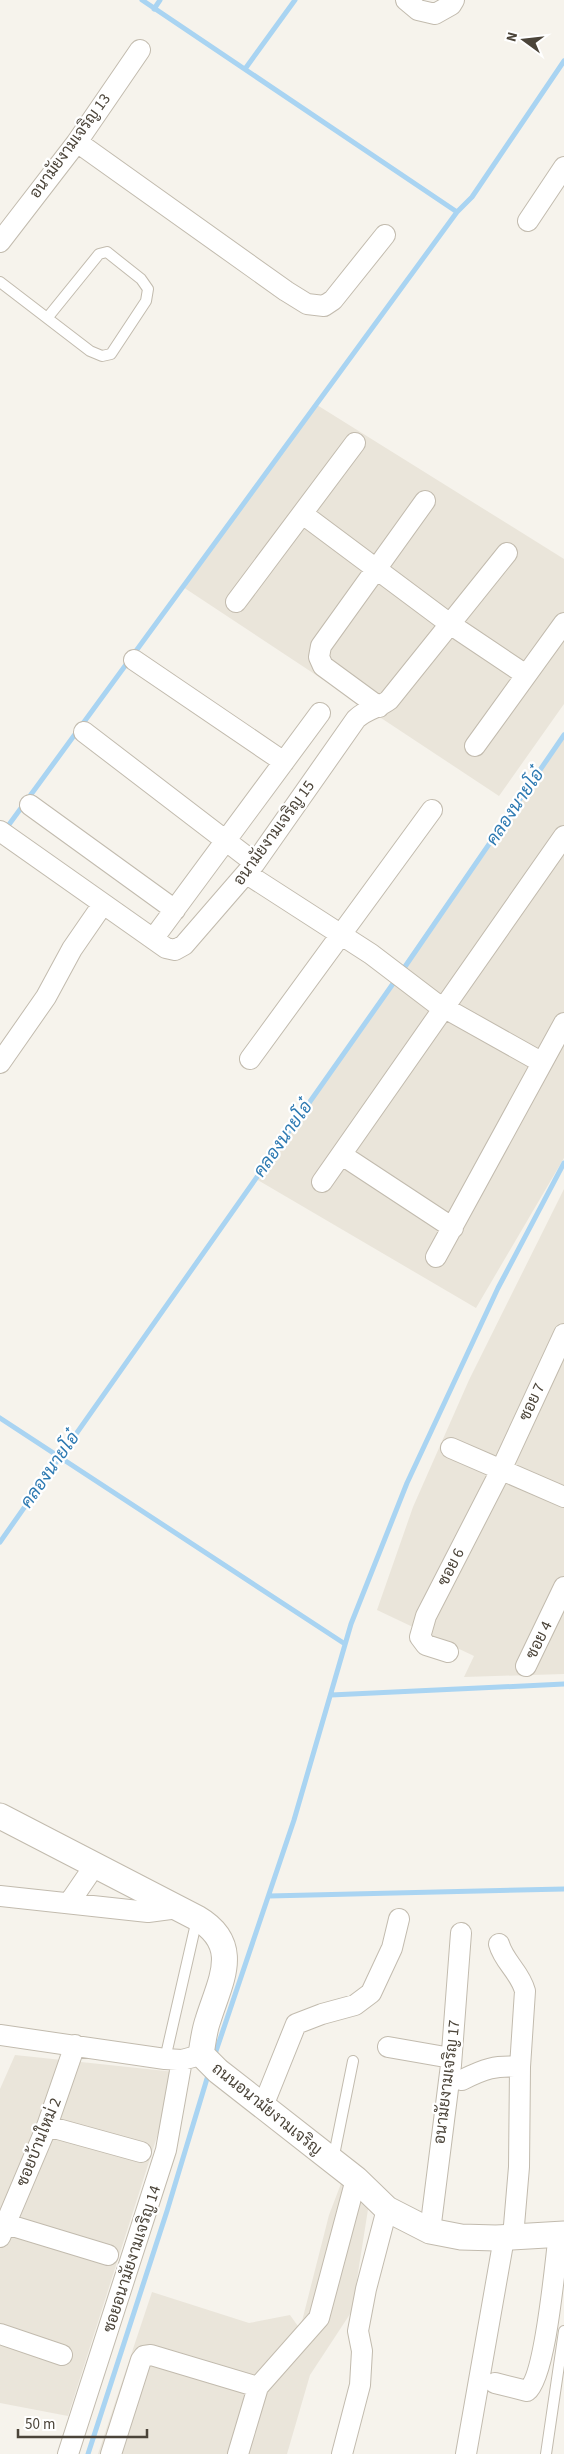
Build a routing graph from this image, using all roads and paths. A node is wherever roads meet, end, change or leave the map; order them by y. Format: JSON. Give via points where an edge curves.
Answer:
{"nodes":[{"id":1,"x":406,"y":0,"type":"edge"},
{"id":2,"x":454,"y":0,"type":"edge"},
{"id":3,"x":140,"y":50,"type":"dead end"},
{"id":4,"x":77,"y":142,"type":"junction"},
{"id":5,"x":564,"y":168,"type":"edge"},
{"id":6,"x":528,"y":221,"type":"dead end"},
{"id":7,"x":385,"y":235,"type":"dead end"},
{"id":8,"x":0,"y":242,"type":"edge"},
{"id":9,"x":0,"y":282,"type":"edge"},
{"id":10,"x":48,"y":317,"type":"junction"},
{"id":11,"x":355,"y":443,"type":"dead end"},
{"id":12,"x":425,"y":501,"type":"dead end"},
{"id":13,"x":304,"y":515,"type":"junction"},
{"id":14,"x":507,"y":553,"type":"dead end"},
{"id":15,"x":375,"y":568,"type":"junction"},
{"id":16,"x":236,"y":602,"type":"dead end"},
{"id":17,"x":564,"y":623,"type":"edge"},
{"id":18,"x":450,"y":624,"type":"junction"},
{"id":19,"x":134,"y":660,"type":"dead end"},
{"id":20,"x":526,"y":675,"type":"junction"},
{"id":21,"x":379,"y":707,"type":"junction"},
{"id":22,"x":320,"y":713,"type":"dead end"},
{"id":23,"x":84,"y":732,"type":"dead end"},
{"id":24,"x":475,"y":746,"type":"dead end"},
{"id":25,"x":284,"y":762,"type":"junction"},
{"id":26,"x":30,"y":806,"type":"dead end"},
{"id":27,"x":432,"y":810,"type":"dead end"},
{"id":28,"x":0,"y":831,"type":"edge"},
{"id":29,"x":564,"y":836,"type":"edge"},
{"id":30,"x":225,"y":839,"type":"junction"},
{"id":31,"x":251,"y":868,"type":"junction"},
{"id":32,"x":102,"y":904,"type":"junction"},
{"id":33,"x":175,"y":910,"type":"junction"},
{"id":34,"x":341,"y":934,"type":"junction"},
{"id":35,"x":153,"y":939,"type":"junction"},
{"id":36,"x":444,"y":1008,"type":"junction"},
{"id":37,"x":564,"y":1024,"type":"edge"},
{"id":38,"x":250,"y":1058,"type":"dead end"},
{"id":39,"x":541,"y":1062,"type":"junction"},
{"id":40,"x":0,"y":1063,"type":"edge"},
{"id":41,"x":342,"y":1155,"type":"junction"},
{"id":42,"x":322,"y":1182,"type":"dead end"},
{"id":43,"x":453,"y":1228,"type":"junction"},
{"id":44,"x":436,"y":1257,"type":"dead end"},
{"id":45,"x":564,"y":1334,"type":"edge"},
{"id":46,"x":451,"y":1448,"type":"dead end"},
{"id":47,"x":501,"y":1470,"type":"junction"},
{"id":48,"x":564,"y":1497,"type":"edge"},
{"id":49,"x":564,"y":1587,"type":"edge"},
{"id":50,"x":448,"y":1652,"type":"dead end"},
{"id":51,"x":526,"y":1666,"type":"dead end"},
{"id":52,"x":0,"y":1816,"type":"edge"},
{"id":53,"x":95,"y":1865,"type":"junction"},
{"id":54,"x":0,"y":1896,"type":"edge"},
{"id":55,"x":69,"y":1903,"type":"junction"},
{"id":56,"x":187,"y":1913,"type":"junction"},
{"id":57,"x":399,"y":1919,"type":"dead end"},
{"id":58,"x":461,"y":1933,"type":"dead end"},
{"id":59,"x":498,"y":1944,"type":"dead end"},
{"id":60,"x":0,"y":2035,"type":"edge"},
{"id":61,"x":75,"y":2045,"type":"junction"},
{"id":62,"x":388,"y":2047,"type":"dead end"},
{"id":63,"x":451,"y":2058,"type":"junction"},
{"id":64,"x":194,"y":2060,"type":"junction"},
{"id":65,"x":353,"y":2060,"type":"dead end"},
{"id":66,"x":520,"y":2067,"type":"junction"},
{"id":67,"x":462,"y":2080,"type":"dead end"},
{"id":68,"x":263,"y":2106,"type":"junction"},
{"id":69,"x":47,"y":2126,"type":"junction"},
{"id":70,"x":141,"y":2152,"type":"dead end"},
{"id":71,"x":333,"y":2161,"type":"junction"},
{"id":72,"x":356,"y":2180,"type":"junction"},
{"id":73,"x":387,"y":2209,"type":"junction"},
{"id":74,"x":3,"y":2231,"type":"edge"},
{"id":75,"x":430,"y":2231,"type":"junction"},
{"id":76,"x":562,"y":2234,"type":"edge"},
{"id":77,"x":508,"y":2237,"type":"junction"},
{"id":78,"x":108,"y":2255,"type":"dead end"},
{"id":79,"x":564,"y":2331,"type":"edge"},
{"id":80,"x":0,"y":2334,"type":"edge"},
{"id":81,"x":563,"y":2343,"type":"edge"},
{"id":82,"x":62,"y":2355,"type":"dead end"},
{"id":83,"x":495,"y":2382,"type":"dead end"},
{"id":84,"x":258,"y":2387,"type":"junction"},
{"id":85,"x":68,"y":2454,"type":"edge"},
{"id":86,"x":111,"y":2454,"type":"edge"},
{"id":87,"x":238,"y":2454,"type":"edge"},
{"id":88,"x":342,"y":2454,"type":"edge"},
{"id":89,"x":466,"y":2454,"type":"edge"},
{"id":90,"x":546,"y":2454,"type":"edge"}],
"edges":[{"from":1,"to":2,"type":"street","via":[[418,10],[435,14]]},
{"from":3,"to":4,"type":"street","name":"อนามัยงามเจริญ 13"},
{"from":4,"to":7,"type":"street","via":[[307,304],[324,306],[333,300]]},
{"from":4,"to":8,"type":"street","name":"อนามัยงามเจริญ 13"},
{"from":5,"to":6,"type":"street"},
{"from":9,"to":10,"type":"lane"},
{"from":10,"to":10,"type":"lane","via":[[99,254],[107,252],[141,279],[148,289],[146,301],[111,354],[102,356],[90,351]]},
{"from":11,"to":13,"type":"street"},
{"from":12,"to":15,"type":"street"},
{"from":13,"to":15,"type":"street"},
{"from":13,"to":16,"type":"street"},
{"from":14,"to":18,"type":"street","name":"อนามัยงามเจริญ 15"},
{"from":15,"to":18,"type":"street"},
{"from":15,"to":21,"type":"street","via":[[321,646],[319,657],[323,666]]},
{"from":17,"to":20,"type":"street"},
{"from":18,"to":20,"type":"street"},
{"from":18,"to":21,"type":"street","name":"อนามัยงามเจริญ 15","via":[[389,700]]},
{"from":19,"to":25,"type":"street"},
{"from":20,"to":24,"type":"street"},
{"from":21,"to":31,"type":"street","name":"อนามัยงามเจริญ 15","via":[[366,710],[356,719]]},
{"from":22,"to":25,"type":"street"},
{"from":23,"to":30,"type":"street"},
{"from":25,"to":30,"type":"street"},
{"from":26,"to":33,"type":"street"},
{"from":27,"to":34,"type":"street"},
{"from":28,"to":32,"type":"street","name":"อนามัยงามเจริญ 15"},
{"from":29,"to":36,"type":"street"},
{"from":30,"to":31,"type":"street"},
{"from":30,"to":33,"type":"street"},
{"from":31,"to":34,"type":"street"},
{"from":31,"to":35,"type":"street","name":"อนามัยงามเจริญ 15","via":[[184,946],[175,950],[166,948]]},
{"from":32,"to":35,"type":"street","name":"อนามัยงามเจริญ 15"},
{"from":32,"to":40,"type":"street","via":[[46,997]]},
{"from":33,"to":35,"type":"street"},
{"from":34,"to":36,"type":"street"},
{"from":34,"to":38,"type":"street"},
{"from":36,"to":39,"type":"street"},
{"from":36,"to":41,"type":"street"},
{"from":37,"to":39,"type":"street"},
{"from":39,"to":43,"type":"street"},
{"from":41,"to":42,"type":"street"},
{"from":41,"to":43,"type":"street"},
{"from":43,"to":44,"type":"street"},
{"from":45,"to":47,"type":"street","name":"ซอย 7"},
{"from":46,"to":47,"type":"street"},
{"from":47,"to":48,"type":"street"},
{"from":47,"to":50,"type":"street","name":"ซอย 6","via":[[426,1616],[420,1637],[426,1645]]},
{"from":49,"to":51,"type":"street","name":"ซอย 4"},
{"from":52,"to":53,"type":"street","name":"ถนนอนามัยงามเจริญ"},
{"from":53,"to":55,"type":"street"},
{"from":53,"to":56,"type":"street","name":"ถนนอนามัยงามเจริญ"},
{"from":54,"to":55,"type":"street"},
{"from":55,"to":56,"type":"street"},
{"from":56,"to":64,"type":"lane"},
{"from":56,"to":64,"type":"street","name":"ถนนอนามัยงามเจริญ","via":[[218,1935],[224,1951],[224,1969]]},
{"from":57,"to":68,"type":"street","via":[[392,1948],[371,1993],[355,2005],[296,2024]]},
{"from":58,"to":63,"type":"street","name":"อนามัยงามเจริญ 17"},
{"from":59,"to":66,"type":"street","via":[[522,1979],[525,1991]]},
{"from":60,"to":61,"type":"street"},
{"from":61,"to":64,"type":"street"},
{"from":61,"to":69,"type":"street","name":"ซอยบ้านใหม่ 2"},
{"from":62,"to":63,"type":"street"},
{"from":63,"to":75,"type":"street","name":"อนามัยงามเจริญ 17"},
{"from":64,"to":68,"type":"street","name":"ถนนอนามัยงามเจริญ"},
{"from":64,"to":85,"type":"street","name":"ซอยอนามัยงามเจริญ 14"},
{"from":65,"to":71,"type":"lane"},
{"from":66,"to":67,"type":"street","via":[[484,2069]]},
{"from":66,"to":77,"type":"street","via":[[519,2167]]},
{"from":68,"to":71,"type":"street","name":"ถนนอนามัยงามเจริญ"},
{"from":69,"to":70,"type":"street"},
{"from":69,"to":74,"type":"street","name":"ซอยบ้านใหม่ 2"},
{"from":71,"to":72,"type":"street","name":"ถนนอนามัยงามเจริญ"},
{"from":72,"to":73,"type":"street","name":"ถนนอนามัยงามเจริญ"},
{"from":72,"to":84,"type":"street","via":[[319,2318]]},
{"from":73,"to":75,"type":"street","name":"ถนนอนามัยงามเจริญ"},
{"from":73,"to":88,"type":"street","via":[[358,2332],[362,2351],[360,2385]]},
{"from":74,"to":78,"type":"street"},
{"from":75,"to":77,"type":"street","name":"ถนนอนามัยงามเจริญ","via":[[461,2237]]},
{"from":76,"to":77,"type":"street","name":"ถนนอนามัยงามเจริญ"},
{"from":76,"to":83,"type":"street","via":[[536,2379],[527,2391]]},
{"from":77,"to":89,"type":"street"},
{"from":79,"to":81,"type":"lane"},
{"from":80,"to":82,"type":"street"},
{"from":81,"to":90,"type":"lane"},
{"from":84,"to":86,"type":"street","via":[[151,2355],[144,2356]]},
{"from":84,"to":87,"type":"street"}]}
